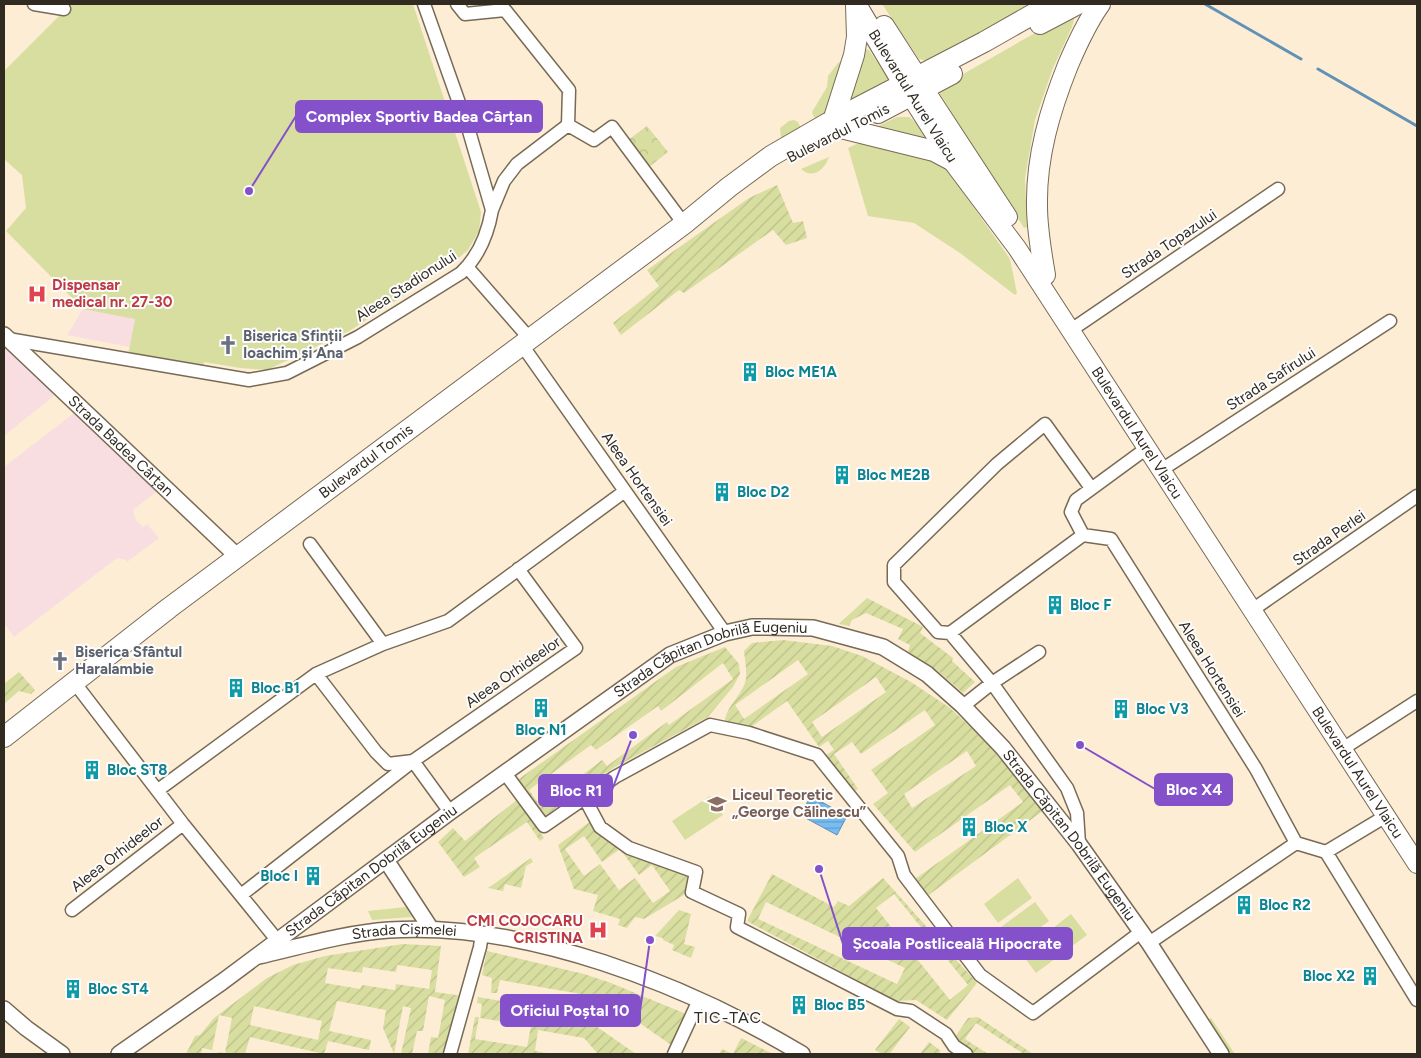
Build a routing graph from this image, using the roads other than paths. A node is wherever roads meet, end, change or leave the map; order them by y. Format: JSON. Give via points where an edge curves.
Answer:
{"nodes":[{"id":1,"x":34,"y":4,"type":"edge"},
{"id":2,"x":424,"y":4,"type":"edge"},
{"id":3,"x":457,"y":4,"type":"edge"},
{"id":4,"x":860,"y":4,"type":"edge"},
{"id":5,"x":1051,"y":4,"type":"edge"},
{"id":6,"x":1078,"y":4,"type":"edge"},
{"id":7,"x":1100,"y":4,"type":"edge"},
{"id":8,"x":64,"y":9,"type":"dead end"},
{"id":9,"x":914,"y":87,"type":"junction"},
{"id":10,"x":568,"y":125,"type":"junction"},
{"id":11,"x":839,"y":125,"type":"junction"},
{"id":12,"x":951,"y":160,"type":"junction"},
{"id":13,"x":1278,"y":189,"type":"dead end"},
{"id":14,"x":492,"y":210,"type":"junction"},
{"id":15,"x":684,"y":224,"type":"junction"},
{"id":16,"x":468,"y":267,"type":"junction"},
{"id":17,"x":1045,"y":275,"type":"junction"},
{"id":18,"x":1390,"y":321,"type":"dead end"},
{"id":19,"x":1078,"y":326,"type":"junction"},
{"id":20,"x":6,"y":337,"type":"edge"},
{"id":21,"x":526,"y":342,"type":"junction"},
{"id":22,"x":1147,"y":448,"type":"junction"},
{"id":23,"x":1169,"y":465,"type":"junction"},
{"id":24,"x":1092,"y":488,"type":"junction"},
{"id":25,"x":625,"y":491,"type":"junction"},
{"id":26,"x":1417,"y":496,"type":"edge"},
{"id":27,"x":1083,"y":535,"type":"junction"},
{"id":28,"x":310,"y":544,"type":"dead end"},
{"id":29,"x":238,"y":557,"type":"junction"},
{"id":30,"x":518,"y":569,"type":"junction"},
{"id":31,"x":1258,"y":606,"type":"junction"},
{"id":32,"x":725,"y":632,"type":"junction"},
{"id":33,"x":950,"y":633,"type":"junction"},
{"id":34,"x":383,"y":644,"type":"junction"},
{"id":35,"x":1039,"y":652,"type":"dead end"},
{"id":36,"x":316,"y":674,"type":"junction"},
{"id":37,"x":74,"y":682,"type":"junction"},
{"id":38,"x":992,"y":684,"type":"junction"},
{"id":39,"x":1417,"y":700,"type":"edge"},
{"id":40,"x":963,"y":706,"type":"junction"},
{"id":41,"x":4,"y":737,"type":"edge"},
{"id":42,"x":1347,"y":746,"type":"junction"},
{"id":43,"x":413,"y":761,"type":"junction"},
{"id":44,"x":505,"y":773,"type":"junction"},
{"id":45,"x":158,"y":790,"type":"junction"},
{"id":46,"x":584,"y":797,"type":"junction"},
{"id":47,"x":450,"y":812,"type":"junction"},
{"id":48,"x":1386,"y":816,"type":"junction"},
{"id":49,"x":183,"y":824,"type":"junction"},
{"id":50,"x":1296,"y":843,"type":"junction"},
{"id":51,"x":1079,"y":844,"type":"junction"},
{"id":52,"x":1326,"y":852,"type":"junction"},
{"id":53,"x":1417,"y":855,"type":"edge"},
{"id":54,"x":386,"y":860,"type":"junction"},
{"id":55,"x":1417,"y":864,"type":"edge"},
{"id":56,"x":241,"y":895,"type":"junction"},
{"id":57,"x":72,"y":910,"type":"dead end"},
{"id":58,"x":431,"y":929,"type":"junction"},
{"id":59,"x":482,"y":934,"type":"junction"},
{"id":60,"x":1145,"y":938,"type":"junction"},
{"id":61,"x":277,"y":940,"type":"junction"},
{"id":62,"x":253,"y":958,"type":"junction"},
{"id":63,"x":699,"y":1000,"type":"junction"},
{"id":64,"x":1417,"y":1000,"type":"edge"},
{"id":65,"x":4,"y":1009,"type":"edge"},
{"id":66,"x":62,"y":1054,"type":"edge"},
{"id":67,"x":120,"y":1054,"type":"edge"},
{"id":68,"x":450,"y":1054,"type":"edge"},
{"id":69,"x":674,"y":1054,"type":"edge"},
{"id":70,"x":802,"y":1054,"type":"edge"},
{"id":71,"x":966,"y":1054,"type":"edge"},
{"id":72,"x":1221,"y":1054,"type":"edge"}],
"edges":[{"from":1,"to":8,"type":"street"},
{"from":2,"to":14,"type":"street","via":[[469,131]]},
{"from":3,"to":10,"type":"street","via":[[465,14],[505,10],[569,90]]},
{"from":4,"to":9,"type":"main road","name":"Bulevardul Aurel Vlaicu"},
{"from":4,"to":11,"type":"main road","via":[[854,55]]},
{"from":5,"to":9,"type":"main road","name":"Bulevardul Tomis"},
{"from":6,"to":9,"type":"main road","name":"Bulevardul Tomis"},
{"from":7,"to":17,"type":"main road","via":[[1058,90],[1039,166],[1037,206]]},
{"from":9,"to":11,"type":"main road","name":"Bulevardul Tomis"},
{"from":9,"to":12,"type":"main road","name":"Bulevardul Aurel Vlaicu"},
{"from":9,"to":17,"type":"main road","name":"Bulevardul Aurel Vlaicu"},
{"from":10,"to":14,"type":"street","name":"Aleea Stadionului","via":[[517,164],[504,181]]},
{"from":10,"to":15,"type":"street","via":[[594,140],[612,127]]},
{"from":11,"to":12,"type":"main road","via":[[934,150]]},
{"from":11,"to":15,"type":"main road","name":"Bulevardul Tomis","via":[[771,156]]},
{"from":12,"to":22,"type":"main road","name":"Bulevardul Aurel Vlaicu","via":[[1017,248]]},
{"from":13,"to":19,"type":"street","name":"Strada Topazului"},
{"from":14,"to":16,"type":"street","name":"Aleea Stadionului","via":[[480,249]]},
{"from":15,"to":21,"type":"main road","name":"Bulevardul Tomis"},
{"from":16,"to":20,"type":"street","name":"Aleea Stadionului","via":[[358,337],[287,373],[249,380]]},
{"from":16,"to":21,"type":"street","name":"Aleea Hortensiei"},
{"from":17,"to":19,"type":"main road","name":"Bulevardul Aurel Vlaicu"},
{"from":18,"to":23,"type":"street","name":"Strada Safirului"},
{"from":19,"to":23,"type":"main road","name":"Bulevardul Aurel Vlaicu"},
{"from":20,"to":29,"type":"street","name":"Strada Badea Cârțan"},
{"from":21,"to":25,"type":"street","name":"Aleea Hortensiei"},
{"from":21,"to":29,"type":"main road","name":"Bulevardul Tomis"},
{"from":22,"to":24,"type":"street"},
{"from":22,"to":48,"type":"main road","name":"Bulevardul Aurel Vlaicu"},
{"from":23,"to":31,"type":"main road","name":"Bulevardul Aurel Vlaicu"},
{"from":24,"to":27,"type":"street","via":[[1076,500],[1071,512]]},
{"from":24,"to":33,"type":"street","via":[[1044,424],[997,464],[894,565],[894,582],[938,632]]},
{"from":25,"to":30,"type":"street","name":"Aleea Orhideelor"},
{"from":25,"to":32,"type":"street","name":"Aleea Hortensiei"},
{"from":26,"to":31,"type":"street","name":"Strada Perlei"},
{"from":27,"to":33,"type":"street"},
{"from":27,"to":50,"type":"street","name":"Aleea Hortensiei","via":[[1111,538],[1256,770]]},
{"from":28,"to":34,"type":"street"},
{"from":29,"to":37,"type":"main road","name":"Bulevardul Tomis"},
{"from":30,"to":34,"type":"street","name":"Aleea Orhideelor","via":[[448,621]]},
{"from":30,"to":43,"type":"street","name":"Aleea Orhideelor","via":[[576,648]]},
{"from":31,"to":42,"type":"main road","name":"Bulevardul Aurel Vlaicu"},
{"from":32,"to":40,"type":"street","name":"Strada Căpitan Dobrilă Eugeniu","via":[[752,627],[813,628],[883,647],[927,674]]},
{"from":32,"to":44,"type":"street","name":"Strada Căpitan Dobrilă Eugeniu","via":[[670,655]]},
{"from":33,"to":38,"type":"street"},
{"from":34,"to":36,"type":"street","name":"Aleea Orhideelor"},
{"from":35,"to":38,"type":"street"},
{"from":36,"to":43,"type":"street","name":"Aleea Orhideelor","via":[[388,764]]},
{"from":36,"to":45,"type":"street","name":"Aleea Orhideelor"},
{"from":37,"to":41,"type":"main road","name":"Bulevardul Tomis"},
{"from":37,"to":45,"type":"street","name":"Aleea Orhideelor"},
{"from":38,"to":40,"type":"street"},
{"from":38,"to":51,"type":"street","via":[[1067,788],[1077,813]]},
{"from":39,"to":42,"type":"street"},
{"from":40,"to":51,"type":"street","name":"Strada Căpitan Dobrilă Eugeniu","via":[[1003,748]]},
{"from":42,"to":53,"type":"main road","name":"Bulevardul Aurel Vlaicu"},
{"from":43,"to":47,"type":"street"},
{"from":43,"to":56,"type":"street","name":"Aleea Orhideelor"},
{"from":44,"to":46,"type":"street","via":[[544,826]]},
{"from":44,"to":47,"type":"street","name":"Strada Căpitan Dobrilă Eugeniu"},
{"from":45,"to":49,"type":"street","name":"Aleea Orhideelor"},
{"from":46,"to":60,"type":"street","via":[[710,725],[749,733],[817,755],[898,856],[904,875],[980,975],[1033,1013]]},
{"from":46,"to":71,"type":"street","via":[[600,827],[629,848],[696,872],[692,892],[739,914],[737,927],[897,1009],[911,1011],[946,1034],[954,1046]]},
{"from":47,"to":54,"type":"street","name":"Strada Căpitan Dobrilă Eugeniu"},
{"from":48,"to":52,"type":"street"},
{"from":48,"to":55,"type":"main road","name":"Bulevardul Aurel Vlaicu"},
{"from":49,"to":56,"type":"street","name":"Aleea Orhideelor"},
{"from":49,"to":57,"type":"street","name":"Aleea Orhideelor"},
{"from":50,"to":52,"type":"street"},
{"from":50,"to":60,"type":"street"},
{"from":51,"to":60,"type":"street","name":"Strada Căpitan Dobrilă Eugeniu"},
{"from":52,"to":64,"type":"street"},
{"from":54,"to":58,"type":"street"},
{"from":54,"to":61,"type":"street","name":"Strada Căpitan Dobrilă Eugeniu"},
{"from":56,"to":61,"type":"street","name":"Aleea Orhideelor"},
{"from":58,"to":59,"type":"street","name":"Strada Cișmelei"},
{"from":58,"to":62,"type":"street","name":"Strada Cișmelei","via":[[358,934]]},
{"from":59,"to":63,"type":"street","name":"Strada Cișmelei","via":[[572,954]]},
{"from":59,"to":68,"type":"street"},
{"from":60,"to":72,"type":"street","name":"Strada Căpitan Dobrilă Eugeniu"},
{"from":61,"to":62,"type":"street","name":"Strada Căpitan Dobrilă Eugeniu"},
{"from":62,"to":67,"type":"street","name":"Strada Căpitan Dobrilă Eugeniu"},
{"from":63,"to":69,"type":"street"},
{"from":63,"to":70,"type":"street","name":"Strada Cișmelei"},
{"from":65,"to":66,"type":"street"}]}
